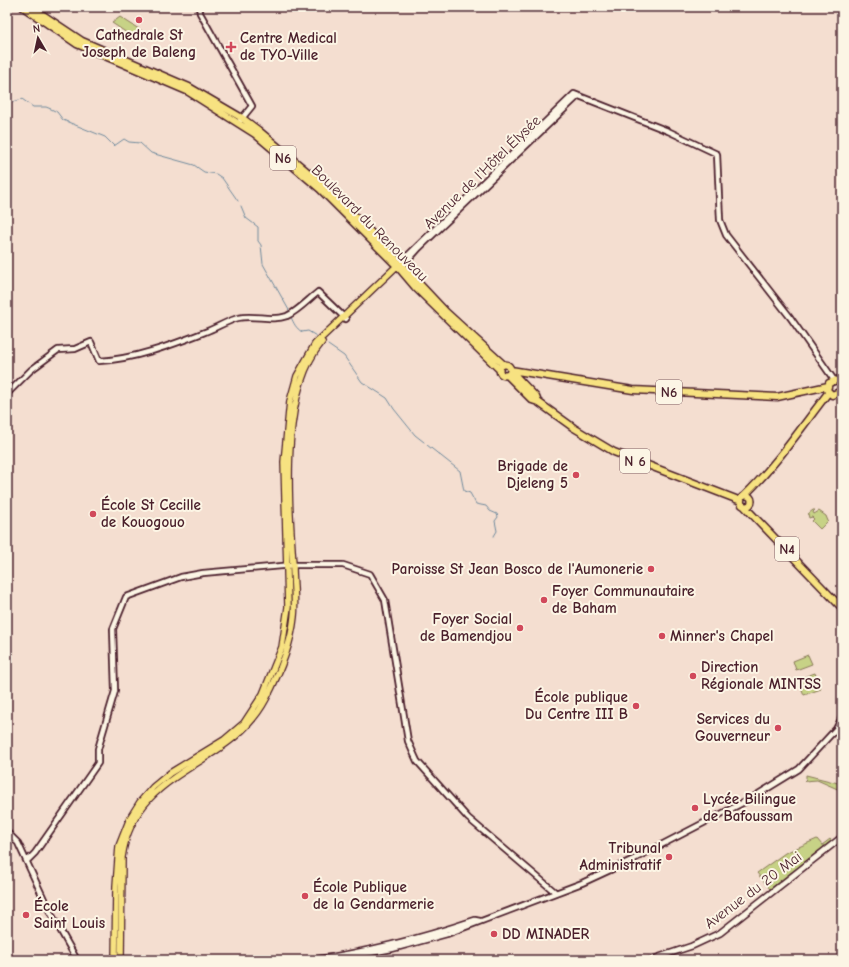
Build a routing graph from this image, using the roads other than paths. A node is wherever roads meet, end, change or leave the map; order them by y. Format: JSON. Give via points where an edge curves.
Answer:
{"nodes":[{"id":1,"x":22,"y":7,"type":"edge"},
{"id":2,"x":199,"y":7,"type":"edge"},
{"id":3,"x":33,"y":9,"type":"edge"},
{"id":4,"x":240,"y":120,"type":"junction"},
{"id":5,"x":400,"y":266,"type":"junction"},
{"id":6,"x":345,"y":318,"type":"junction"},
{"id":7,"x":510,"y":373,"type":"junction"},
{"id":8,"x":842,"y":378,"type":"edge"},
{"id":9,"x":834,"y":380,"type":"junction"},
{"id":10,"x":828,"y":386,"type":"junction"},
{"id":11,"x":813,"y":389,"type":"junction"},
{"id":12,"x":842,"y":391,"type":"edge"},
{"id":13,"x":828,"y":393,"type":"junction"},
{"id":14,"x":7,"y":394,"type":"edge"},
{"id":15,"x":824,"y":398,"type":"junction"},
{"id":16,"x":746,"y":501,"type":"junction"},
{"id":17,"x":290,"y":565,"type":"junction"},
{"id":18,"x":817,"y":581,"type":"junction"},
{"id":19,"x":842,"y":605,"type":"edge"},
{"id":20,"x":842,"y":608,"type":"edge"},
{"id":21,"x":842,"y":718,"type":"edge"},
{"id":22,"x":7,"y":832,"type":"edge"},
{"id":23,"x":842,"y":837,"type":"edge"},
{"id":24,"x":27,"y":861,"type":"junction"},
{"id":25,"x":555,"y":892,"type":"junction"},
{"id":26,"x":392,"y":946,"type":"junction"},
{"id":27,"x":77,"y":960,"type":"edge"},
{"id":28,"x":116,"y":960,"type":"edge"},
{"id":29,"x":121,"y":960,"type":"edge"},
{"id":30,"x":312,"y":960,"type":"edge"},
{"id":31,"x":332,"y":960,"type":"edge"},
{"id":32,"x":650,"y":960,"type":"edge"}],
"edges":[{"from":1,"to":3,"type":"highway","number":"N6"},
{"from":2,"to":4,"type":"street","via":[[252,106]]},
{"from":3,"to":4,"type":"highway","number":"N6","via":[[82,41],[188,89]]},
{"from":4,"to":5,"type":"highway","name":"Boulevard du Renouveau","number":"N6","via":[[319,182]]},
{"from":5,"to":6,"type":"main road"},
{"from":5,"to":7,"type":"highway","name":"Boulevard du Renouveau","number":"N6","via":[[475,343]]},
{"from":5,"to":9,"type":"street","name":"Avenue de l'Hôtel Élysée","via":[[576,95],[668,131],[717,154],[720,220],[726,235],[790,317]]},
{"from":6,"to":14,"type":"street","via":[[318,292],[291,314],[278,318],[238,318],[135,355],[100,361],[91,342],[75,349],[62,348],[19,379]]},
{"from":6,"to":17,"type":"main road","via":[[319,346],[300,382],[290,457]]},
{"from":7,"to":11,"type":"highway","number":"N6","via":[[633,390],[777,397]]},
{"from":7,"to":16,"type":"highway","number":"N 6","via":[[532,400],[614,452]]},
{"from":8,"to":9,"type":"highway"},
{"from":9,"to":10,"type":"highway"},
{"from":10,"to":11,"type":"highway","number":"N6"},
{"from":10,"to":13,"type":"highway"},
{"from":11,"to":15,"type":"highway"},
{"from":12,"to":13,"type":"highway","via":[[833,395]]},
{"from":13,"to":15,"type":"highway"},
{"from":15,"to":16,"type":"highway"},
{"from":16,"to":18,"type":"highway","number":"N4","via":[[756,517]]},
{"from":17,"to":24,"type":"street","via":[[186,575],[126,597],[113,629],[116,691],[98,749],[98,763]]},
{"from":17,"to":25,"type":"street","via":[[343,565],[370,574],[385,600],[408,741],[417,761],[481,830]]},
{"from":17,"to":28,"type":"main road","via":[[285,636],[270,678],[256,706],[236,731],[170,773],[153,787],[140,802],[124,831],[118,858]]},
{"from":17,"to":29,"type":"main road","via":[[295,606],[291,635],[278,673],[259,711],[238,735],[155,791],[131,825],[122,857]]},
{"from":18,"to":19,"type":"highway","number":"N4"},
{"from":18,"to":20,"type":"highway","number":"N4"},
{"from":21,"to":25,"type":"street","via":[[836,729],[803,766],[752,798],[582,883]]},
{"from":22,"to":24,"type":"street","via":[[18,843]]},
{"from":23,"to":32,"type":"main road","name":"Avenue du 20 Mai","via":[[720,932],[692,946]]},
{"from":24,"to":27,"type":"street","via":[[49,910]]},
{"from":25,"to":26,"type":"street","via":[[434,936]]},
{"from":26,"to":30,"type":"street"},
{"from":26,"to":31,"type":"street"}]}
